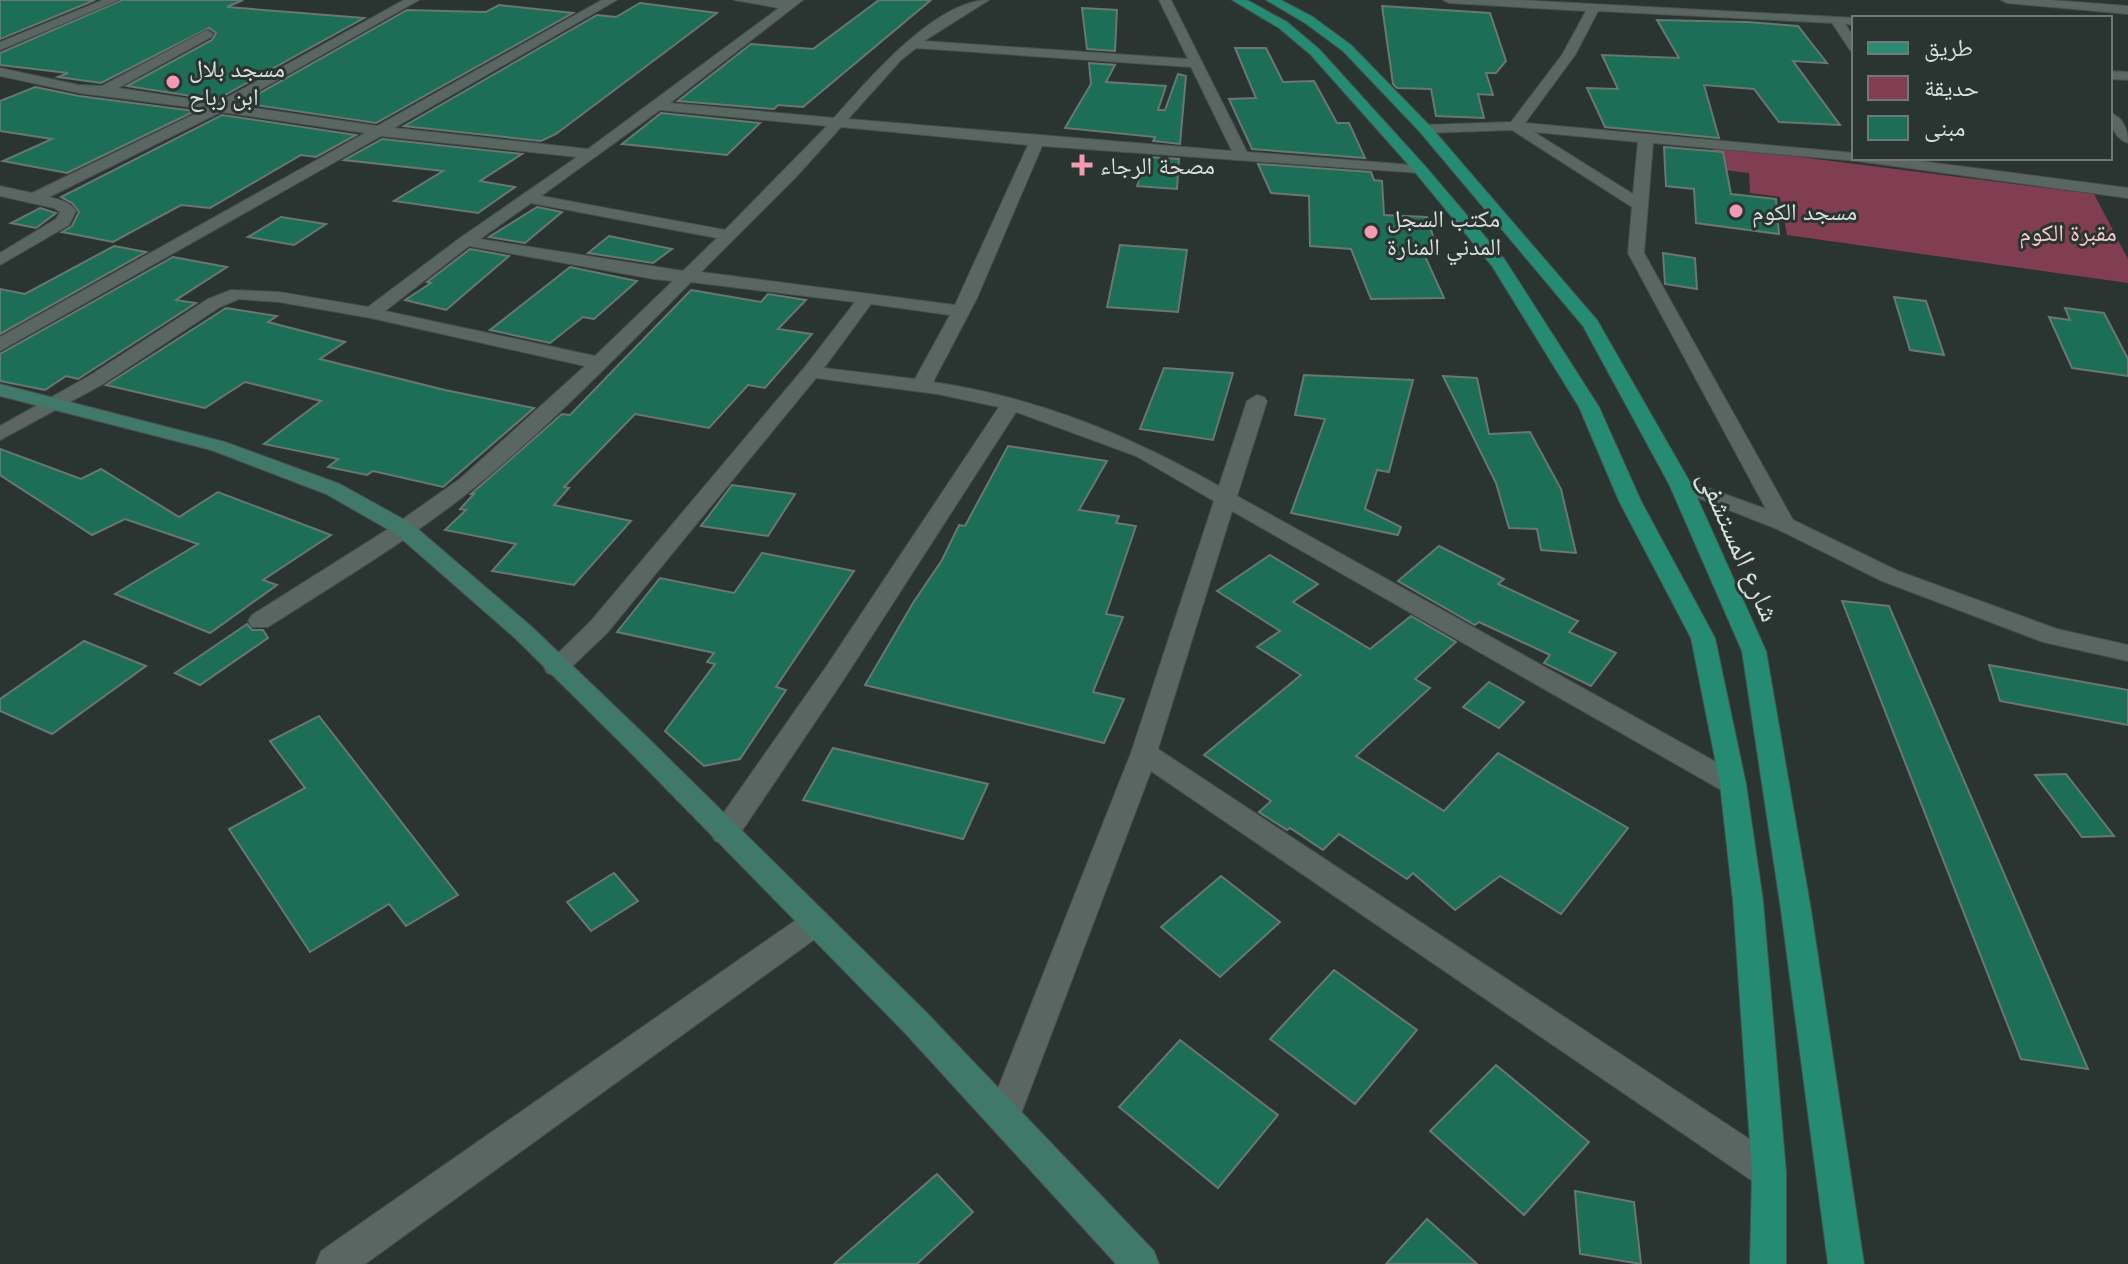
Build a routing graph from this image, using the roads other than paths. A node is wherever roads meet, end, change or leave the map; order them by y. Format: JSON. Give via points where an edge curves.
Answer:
{"nodes":[{"id":1,"x":113,"y":0,"type":"edge"},
{"id":2,"x":413,"y":0,"type":"edge"},
{"id":3,"x":611,"y":0,"type":"edge"},
{"id":4,"x":740,"y":0,"type":"edge"},
{"id":5,"x":983,"y":0,"type":"edge"},
{"id":6,"x":1165,"y":0,"type":"edge"},
{"id":7,"x":1238,"y":0,"type":"edge"},
{"id":8,"x":1272,"y":0,"type":"edge"},
{"id":9,"x":1449,"y":0,"type":"edge"},
{"id":10,"x":1998,"y":0,"type":"edge"},
{"id":11,"x":2007,"y":0,"type":"edge"},
{"id":12,"x":793,"y":3,"type":"edge"},
{"id":13,"x":1593,"y":8,"type":"junction"},
{"id":14,"x":2128,"y":10,"type":"edge"},
{"id":15,"x":2018,"y":16,"type":"edge"},
{"id":16,"x":1836,"y":20,"type":"junction"},
{"id":17,"x":1852,"y":21,"type":"edge"},
{"id":18,"x":207,"y":34,"type":"dead end"},
{"id":19,"x":911,"y":44,"type":"junction"},
{"id":20,"x":1852,"y":44,"type":"edge"},
{"id":21,"x":0,"y":46,"type":"edge"},
{"id":22,"x":1196,"y":63,"type":"junction"},
{"id":23,"x":0,"y":72,"type":"edge"},
{"id":24,"x":104,"y":90,"type":"junction"},
{"id":25,"x":658,"y":106,"type":"junction"},
{"id":26,"x":220,"y":107,"type":"junction"},
{"id":27,"x":2112,"y":119,"type":"edge"},
{"id":28,"x":840,"y":122,"type":"junction"},
{"id":29,"x":1515,"y":126,"type":"junction"},
{"id":30,"x":1425,"y":129,"type":"junction"},
{"id":31,"x":379,"y":131,"type":"junction"},
{"id":32,"x":1646,"y":136,"type":"junction"},
{"id":33,"x":2128,"y":139,"type":"edge"},
{"id":34,"x":1037,"y":141,"type":"junction"},
{"id":35,"x":592,"y":154,"type":"junction"},
{"id":36,"x":1241,"y":154,"type":"junction"},
{"id":37,"x":1852,"y":157,"type":"edge"},
{"id":38,"x":1915,"y":161,"type":"edge"},
{"id":39,"x":1420,"y":169,"type":"junction"},
{"id":40,"x":0,"y":191,"type":"edge"},
{"id":41,"x":2128,"y":193,"type":"edge"},
{"id":42,"x":35,"y":198,"type":"junction"},
{"id":43,"x":528,"y":198,"type":"junction"},
{"id":44,"x":1640,"y":205,"type":"junction"},
{"id":45,"x":727,"y":235,"type":"junction"},
{"id":46,"x":466,"y":241,"type":"junction"},
{"id":47,"x":0,"y":260,"type":"edge"},
{"id":48,"x":685,"y":276,"type":"junction"},
{"id":49,"x":866,"y":299,"type":"junction"},
{"id":50,"x":961,"y":311,"type":"junction"},
{"id":51,"x":371,"y":313,"type":"junction"},
{"id":52,"x":0,"y":345,"type":"edge"},
{"id":53,"x":599,"y":363,"type":"junction"},
{"id":54,"x":811,"y":372,"type":"junction"},
{"id":55,"x":921,"y":386,"type":"junction"},
{"id":56,"x":0,"y":390,"type":"edge"},
{"id":57,"x":1257,"y":401,"type":"dead end"},
{"id":58,"x":1011,"y":404,"type":"junction"},
{"id":59,"x":55,"y":405,"type":"junction"},
{"id":60,"x":0,"y":434,"type":"edge"},
{"id":61,"x":1680,"y":484,"type":"junction"},
{"id":62,"x":1226,"y":497,"type":"junction"},
{"id":63,"x":1785,"y":524,"type":"junction"},
{"id":64,"x":404,"y":529,"type":"junction"},
{"id":65,"x":260,"y":621,"type":"dead end"},
{"id":66,"x":2128,"y":653,"type":"edge"},
{"id":67,"x":556,"y":667,"type":"junction"},
{"id":68,"x":1144,"y":753,"type":"junction"},
{"id":69,"x":1733,"y":784,"type":"junction"},
{"id":70,"x":725,"y":833,"type":"junction"},
{"id":71,"x":816,"y":922,"type":"junction"},
{"id":72,"x":1004,"y":1116,"type":"junction"},
{"id":73,"x":1769,"y":1172,"type":"junction"},
{"id":74,"x":334,"y":1264,"type":"edge"},
{"id":75,"x":1141,"y":1264,"type":"edge"},
{"id":76,"x":1768,"y":1264,"type":"edge"},
{"id":77,"x":1846,"y":1264,"type":"edge"}],
"edges":[{"from":1,"to":21,"type":"street"},
{"from":2,"to":26,"type":"street"},
{"from":3,"to":31,"type":"street"},
{"from":4,"to":12,"type":"street"},
{"from":5,"to":19,"type":"street"},
{"from":6,"to":22,"type":"street"},
{"from":7,"to":39,"type":"main road","via":[[1283,25],[1315,52]]},
{"from":8,"to":30,"type":"main road","name":"شارع المستشفى","via":[[1347,48]]},
{"from":9,"to":13,"type":"street"},
{"from":10,"to":15,"type":"street"},
{"from":11,"to":14,"type":"street"},
{"from":12,"to":25,"type":"street"},
{"from":13,"to":16,"type":"street"},
{"from":13,"to":29,"type":"street","via":[[1585,29]]},
{"from":16,"to":17,"type":"street"},
{"from":16,"to":20,"type":"street"},
{"from":18,"to":24,"type":"street"},
{"from":19,"to":22,"type":"street"},
{"from":19,"to":28,"type":"street"},
{"from":22,"to":36,"type":"street"},
{"from":23,"to":24,"type":"street"},
{"from":24,"to":26,"type":"street"},
{"from":25,"to":28,"type":"street"},
{"from":25,"to":35,"type":"street"},
{"from":26,"to":31,"type":"street"},
{"from":26,"to":42,"type":"street"},
{"from":27,"to":33,"type":"street"},
{"from":28,"to":34,"type":"street"},
{"from":28,"to":45,"type":"street"},
{"from":29,"to":30,"type":"street"},
{"from":29,"to":32,"type":"street"},
{"from":29,"to":44,"type":"street"},
{"from":30,"to":61,"type":"main road","name":"شارع المستشفى","via":[[1591,324]]},
{"from":31,"to":35,"type":"street"},
{"from":31,"to":52,"type":"street"},
{"from":32,"to":37,"type":"street"},
{"from":32,"to":44,"type":"street"},
{"from":34,"to":36,"type":"street"},
{"from":34,"to":50,"type":"street"},
{"from":35,"to":43,"type":"street"},
{"from":36,"to":39,"type":"street"},
{"from":38,"to":41,"type":"street"},
{"from":39,"to":69,"type":"main road","via":[[1499,264],[1589,407],[1630,501],[1703,638]]},
{"from":40,"to":42,"type":"street"},
{"from":42,"to":47,"type":"street","via":[[59,204],[67,216]]},
{"from":43,"to":45,"type":"street"},
{"from":43,"to":46,"type":"street"},
{"from":44,"to":63,"type":"street","via":[[1636,253]]},
{"from":45,"to":48,"type":"street"},
{"from":46,"to":48,"type":"street"},
{"from":46,"to":51,"type":"street"},
{"from":48,"to":49,"type":"street"},
{"from":48,"to":53,"type":"street"},
{"from":49,"to":50,"type":"street"},
{"from":49,"to":54,"type":"street"},
{"from":50,"to":55,"type":"street"},
{"from":51,"to":53,"type":"street"},
{"from":51,"to":59,"type":"street","via":[[248,293],[224,297]]},
{"from":53,"to":64,"type":"street","via":[[468,482]]},
{"from":54,"to":55,"type":"street"},
{"from":54,"to":67,"type":"street","via":[[599,627]]},
{"from":55,"to":58,"type":"street"},
{"from":56,"to":59,"type":"street"},
{"from":57,"to":62,"type":"street"},
{"from":58,"to":62,"type":"street","via":[[1143,452]]},
{"from":58,"to":70,"type":"street"},
{"from":59,"to":60,"type":"street"},
{"from":59,"to":64,"type":"street","via":[[218,446],[333,489]]},
{"from":61,"to":63,"type":"street"},
{"from":61,"to":77,"type":"main road","name":"شارع المستشفى","via":[[1754,651]]},
{"from":62,"to":68,"type":"street"},
{"from":62,"to":69,"type":"street"},
{"from":63,"to":66,"type":"street","via":[[1890,576],[2052,636]]},
{"from":64,"to":65,"type":"street"},
{"from":64,"to":67,"type":"street"},
{"from":67,"to":70,"type":"street"},
{"from":68,"to":72,"type":"street"},
{"from":68,"to":73,"type":"street"},
{"from":69,"to":73,"type":"main road","via":[[1748,901]]},
{"from":70,"to":71,"type":"street"},
{"from":71,"to":72,"type":"street"},
{"from":71,"to":74,"type":"street"},
{"from":72,"to":75,"type":"street"},
{"from":73,"to":76,"type":"main road"}]}
